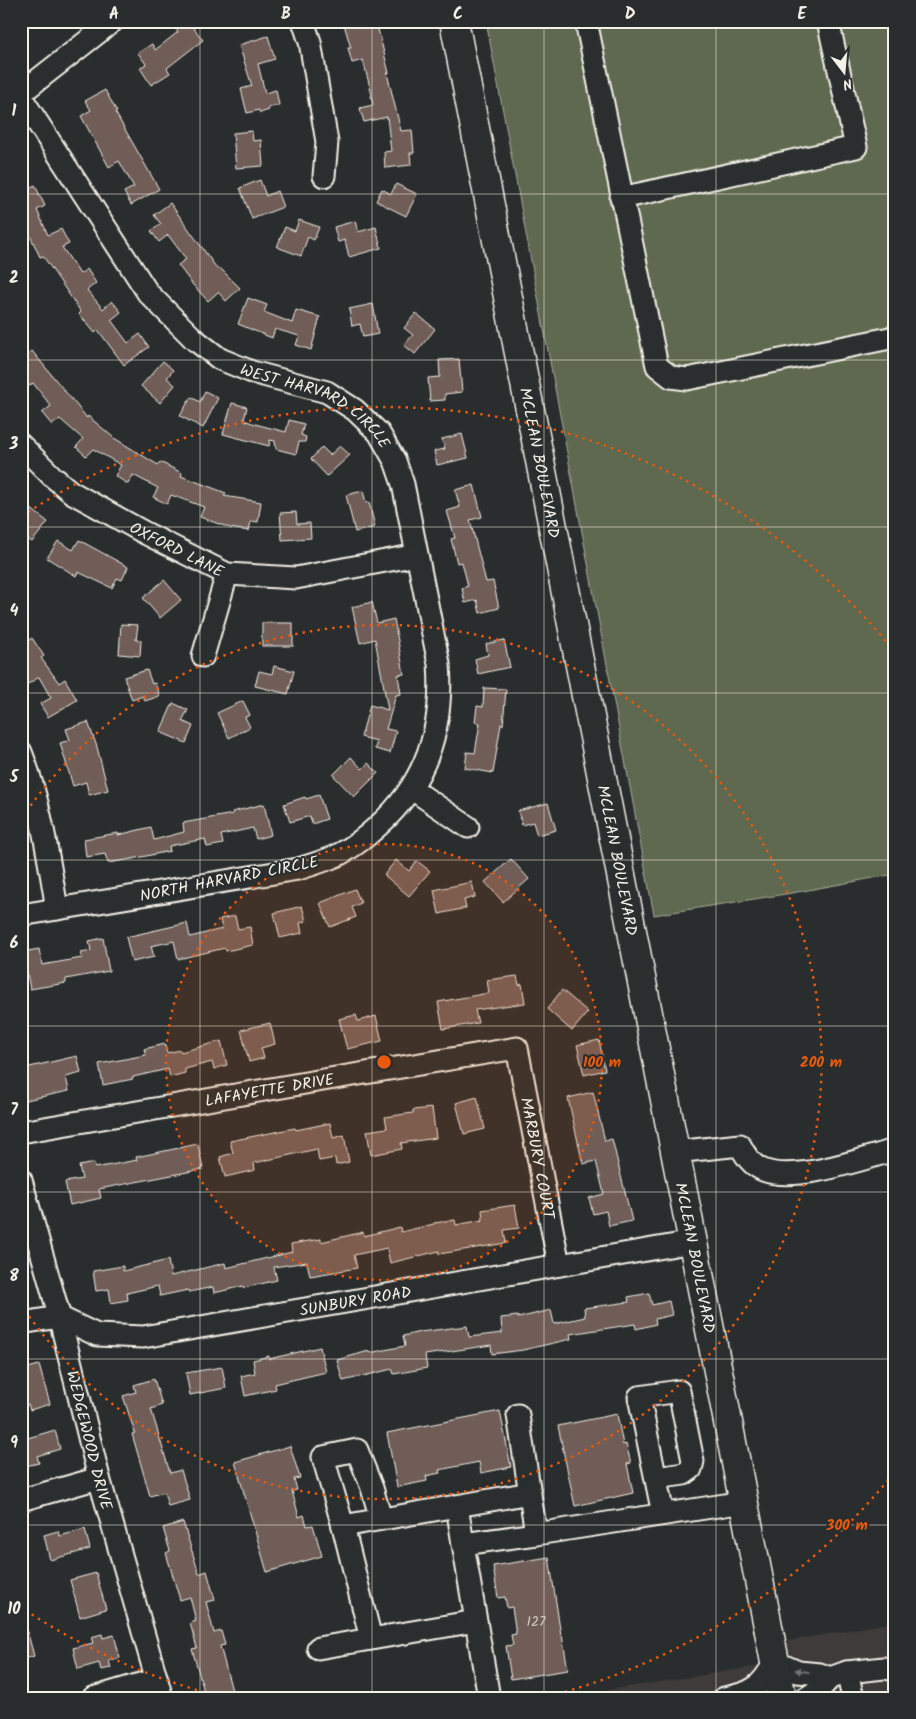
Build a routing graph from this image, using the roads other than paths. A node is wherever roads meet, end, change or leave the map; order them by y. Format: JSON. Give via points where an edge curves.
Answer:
{"nodes":[{"id":1,"x":113,"y":21,"type":"edge"},
{"id":2,"x":303,"y":21,"type":"edge"},
{"id":3,"x":454,"y":21,"type":"edge"},
{"id":4,"x":586,"y":21,"type":"edge"},
{"id":5,"x":828,"y":21,"type":"edge"},
{"id":6,"x":21,"y":92,"type":"edge"},
{"id":7,"x":21,"y":98,"type":"edge"},
{"id":8,"x":324,"y":176,"type":"dead end"},
{"id":9,"x":622,"y":198,"type":"junction"},
{"id":10,"x":895,"y":337,"type":"edge"},
{"id":11,"x":21,"y":445,"type":"edge"},
{"id":12,"x":417,"y":555,"type":"junction"},
{"id":13,"x":227,"y":574,"type":"junction"},
{"id":14,"x":203,"y":656,"type":"dead end"},
{"id":15,"x":21,"y":752,"type":"edge"},
{"id":16,"x":412,"y":789,"type":"junction"},
{"id":17,"x":468,"y":827,"type":"dead end"},
{"id":18,"x":57,"y":909,"type":"junction"},
{"id":19,"x":21,"y":914,"type":"edge"},
{"id":20,"x":517,"y":1051,"type":"joint"},
{"id":21,"x":21,"y":1132,"type":"edge"},
{"id":22,"x":895,"y":1150,"type":"edge"},
{"id":23,"x":675,"y":1152,"type":"junction"},
{"id":24,"x":21,"y":1180,"type":"edge"},
{"id":25,"x":693,"y":1242,"type":"junction"},
{"id":26,"x":560,"y":1265,"type":"junction"},
{"id":27,"x":59,"y":1316,"type":"junction"},
{"id":28,"x":21,"y":1323,"type":"edge"},
{"id":29,"x":518,"y":1415,"type":"dead end"},
{"id":30,"x":99,"y":1478,"type":"junction"},
{"id":31,"x":656,"y":1478,"type":"dead end"},
{"id":32,"x":530,"y":1493,"type":"junction"},
{"id":33,"x":21,"y":1500,"type":"edge"},
{"id":34,"x":744,"y":1502,"type":"junction"},
{"id":35,"x":457,"y":1506,"type":"junction"},
{"id":36,"x":663,"y":1514,"type":"junction"},
{"id":37,"x":381,"y":1519,"type":"junction"},
{"id":38,"x":343,"y":1526,"type":"junction"},
{"id":39,"x":536,"y":1534,"type":"junction"},
{"id":40,"x":463,"y":1544,"type":"junction"},
{"id":41,"x":476,"y":1621,"type":"junction"},
{"id":42,"x":371,"y":1639,"type":"junction"},
{"id":43,"x":318,"y":1648,"type":"dead end"},
{"id":44,"x":775,"y":1662,"type":"junction"},
{"id":45,"x":895,"y":1670,"type":"edge"},
{"id":46,"x":839,"y":1675,"type":"junction"},
{"id":47,"x":159,"y":1688,"type":"edge"},
{"id":48,"x":741,"y":1697,"type":"edge"},
{"id":49,"x":92,"y":1698,"type":"edge"},
{"id":50,"x":489,"y":1698,"type":"edge"},
{"id":51,"x":782,"y":1698,"type":"edge"},
{"id":52,"x":806,"y":1698,"type":"edge"},
{"id":53,"x":853,"y":1698,"type":"edge"}],
"edges":[{"from":1,"to":6,"type":"street"},
{"from":2,"to":8,"type":"street","via":[[310,42],[327,142]]},
{"from":3,"to":23,"type":"main road","name":"MCLEAN BOULEVARD"},
{"from":4,"to":9,"type":"street"},
{"from":5,"to":9,"type":"street","via":[[856,147]]},
{"from":7,"to":12,"type":"street","name":"WEST HARVARD CIRCLE","via":[[148,293],[194,340],[220,359],[252,372],[327,392],[355,410],[379,433],[404,484]]},
{"from":9,"to":10,"type":"street","via":[[657,366],[671,377],[687,379]]},
{"from":11,"to":13,"type":"street","name":"OXFORD LANE","via":[[71,492]]},
{"from":12,"to":13,"type":"street","name":"OXFORD LANE","via":[[296,578]]},
{"from":12,"to":16,"type":"street","name":"WEST HARVARD CIRCLE","via":[[439,664],[440,685],[433,742]]},
{"from":13,"to":14,"type":"street"},
{"from":15,"to":18,"type":"street","via":[[41,817]]},
{"from":16,"to":17,"type":"street"},
{"from":16,"to":18,"type":"street","name":"NORTH HARVARD CIRCLE","via":[[395,811],[366,837],[339,855],[318,863],[273,874]]},
{"from":18,"to":19,"type":"street","name":"NORTH HARVARD CIRCLE"},
{"from":20,"to":21,"type":"street","name":"LAFAYETTE DRIVE","via":[[517,1048]]},
{"from":20,"to":26,"type":"street","name":"MARBURY COURT"},
{"from":22,"to":23,"type":"street","via":[[836,1166],[791,1173],[755,1166],[740,1145]]},
{"from":23,"to":25,"type":"main road","name":"MCLEAN BOULEVARD"},
{"from":24,"to":27,"type":"street","name":"WEDGEWOOD DRIVE"},
{"from":25,"to":26,"type":"street","name":"SUNBURY ROAD"},
{"from":25,"to":34,"type":"main road","name":"MCLEAN BOULEVARD"},
{"from":26,"to":27,"type":"street","name":"SUNBURY ROAD","via":[[142,1337],[97,1335]]},
{"from":27,"to":28,"type":"street"},
{"from":27,"to":30,"type":"street","name":"WEDGEWOOD DRIVE"},
{"from":29,"to":32,"type":"street"},
{"from":30,"to":33,"type":"street"},
{"from":30,"to":47,"type":"street","name":"WEDGEWOOD DRIVE"},
{"from":31,"to":36,"type":"street"},
{"from":32,"to":35,"type":"street"},
{"from":32,"to":39,"type":"street"},
{"from":34,"to":36,"type":"street"},
{"from":34,"to":44,"type":"main road","name":"MCLEAN BOULEVARD"},
{"from":35,"to":37,"type":"street"},
{"from":35,"to":40,"type":"street"},
{"from":36,"to":39,"type":"street"},
{"from":37,"to":38,"type":"street"},
{"from":37,"to":38,"type":"street","via":[[357,1450],[323,1457]]},
{"from":38,"to":42,"type":"street"},
{"from":39,"to":40,"type":"street"},
{"from":40,"to":41,"type":"street"},
{"from":41,"to":42,"type":"street"},
{"from":41,"to":50,"type":"street"},
{"from":42,"to":43,"type":"street"},
{"from":46,"to":44,"type":"street","one_way":true,"via":[[798,1672]]},
{"from":44,"to":48,"type":"street","via":[[766,1679]]},
{"from":44,"to":51,"type":"main road","name":"MCLEAN BOULEVARD"},
{"from":45,"to":46,"type":"street","via":[[884,1668]]},
{"from":46,"to":52,"type":"street"},
{"from":46,"to":53,"type":"street"},
{"from":47,"to":49,"type":"street"}]}
